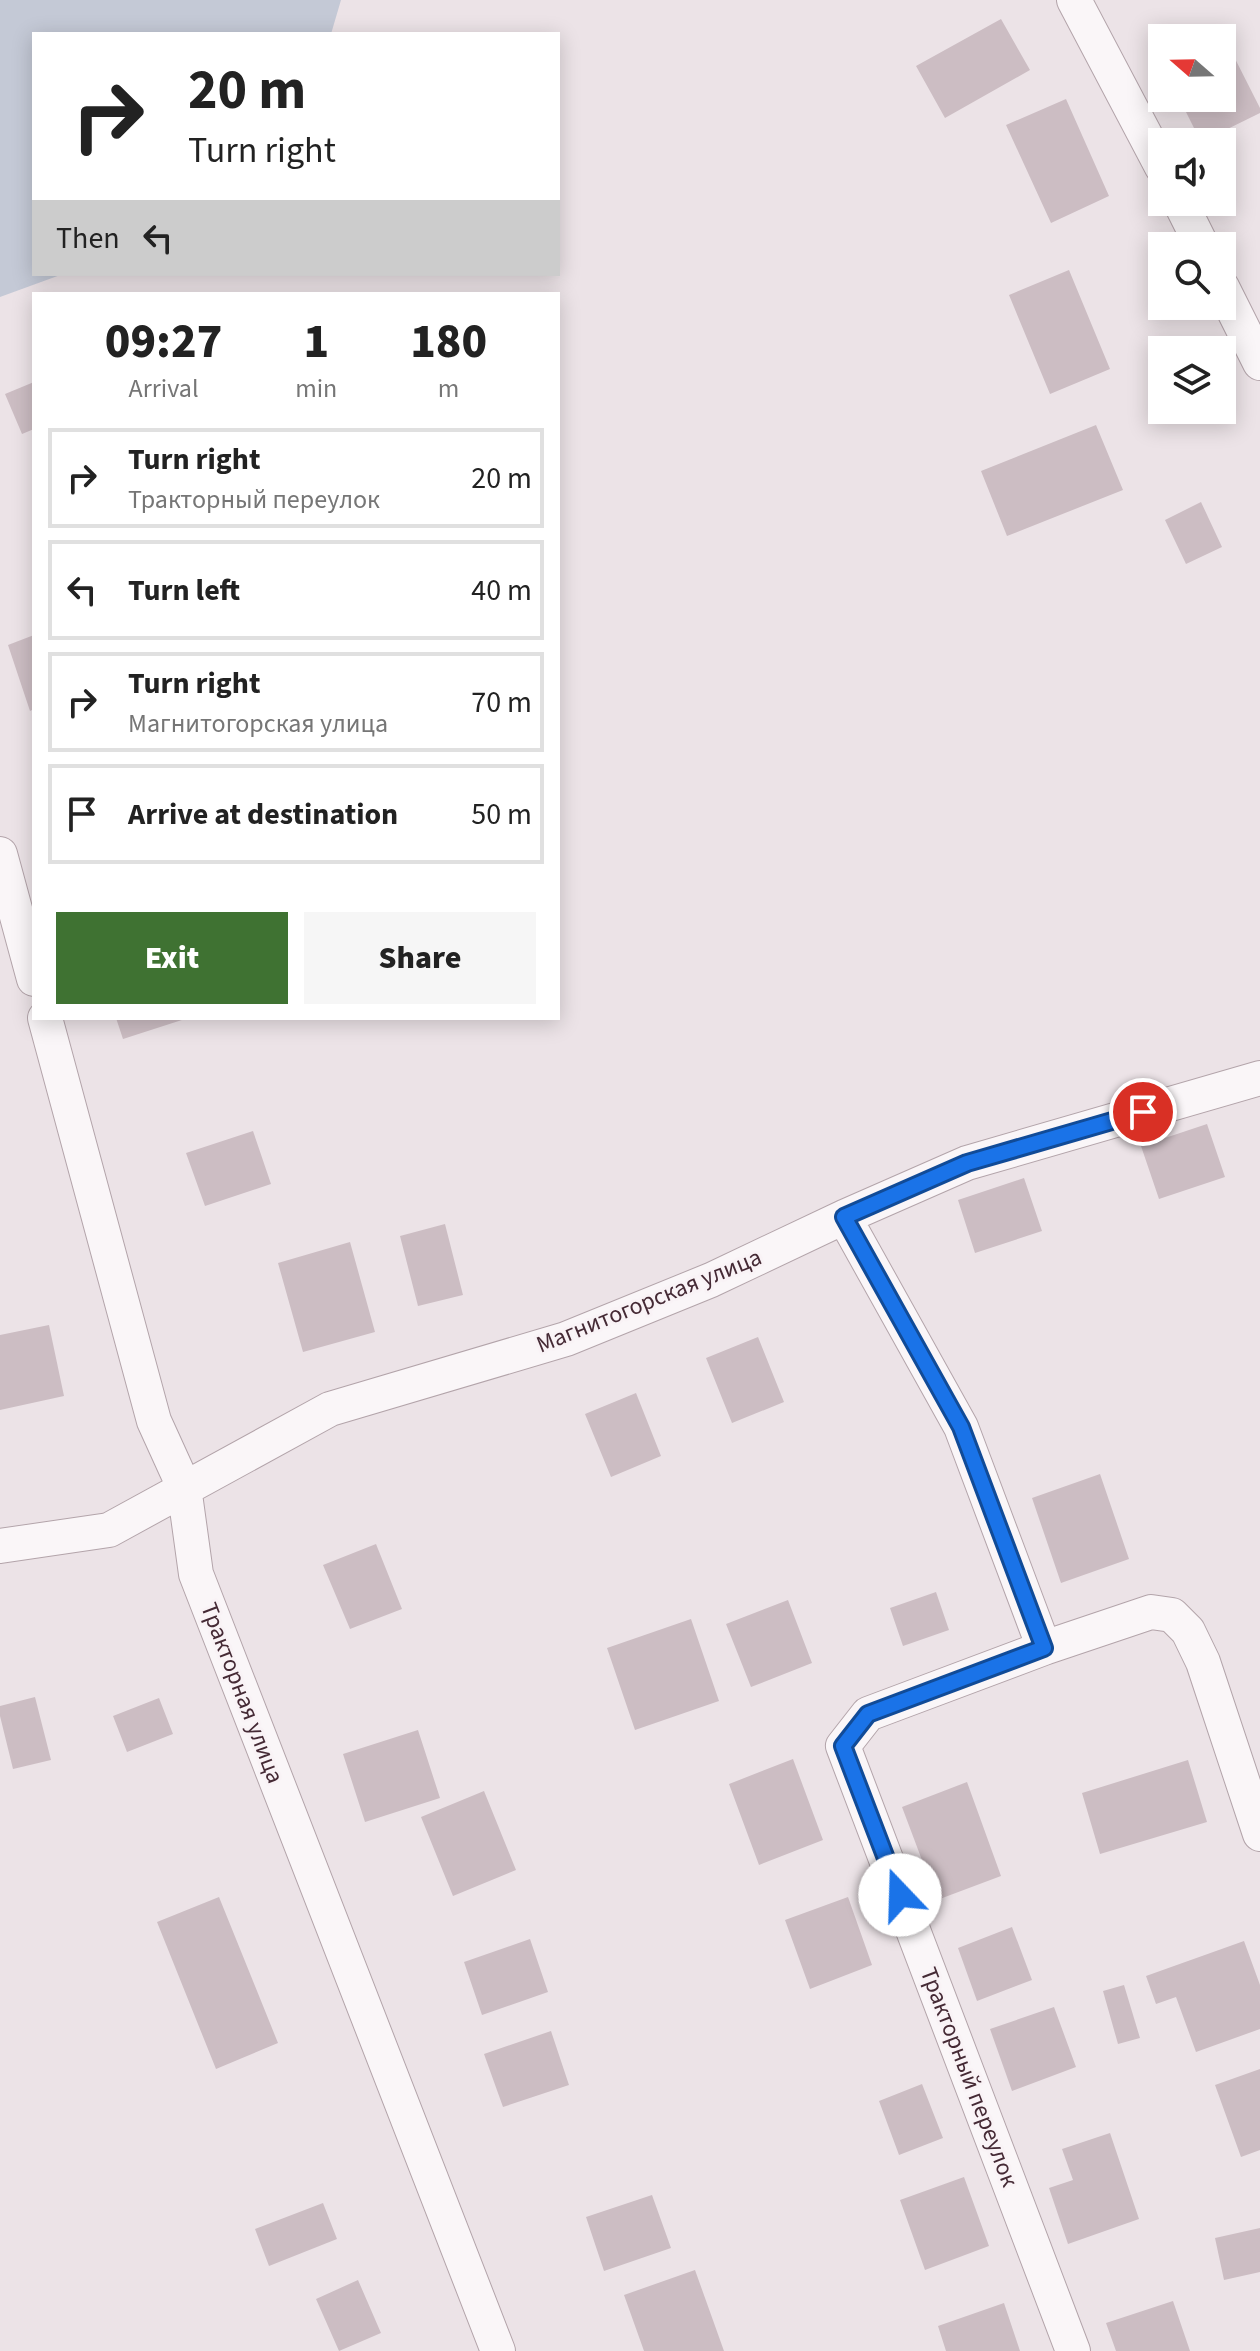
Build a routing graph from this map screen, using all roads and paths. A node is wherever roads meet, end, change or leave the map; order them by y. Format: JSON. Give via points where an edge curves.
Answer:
{"nodes":[{"id":1,"x":1074,"y":0,"type":"edge"},
{"id":2,"x":1148,"y":140,"type":"edge"},
{"id":3,"x":1236,"y":315,"type":"edge"},
{"id":4,"x":1260,"y":363,"type":"edge"},
{"id":5,"x":0,"y":854,"type":"edge"},
{"id":6,"x":32,"y":972,"type":"edge"},
{"id":7,"x":46,"y":1020,"type":"edge"},
{"id":8,"x":1260,"y":1078,"type":"edge"},
{"id":9,"x":844,"y":1217,"type":"junction"},
{"id":10,"x":184,"y":1487,"type":"junction"},
{"id":11,"x":0,"y":1546,"type":"edge"},
{"id":12,"x":1044,"y":1648,"type":"junction"},
{"id":13,"x":1260,"y":1834,"type":"edge"},
{"id":14,"x":498,"y":2351,"type":"edge"},
{"id":15,"x":1073,"y":2351,"type":"edge"}],
"edges":[{"from":1,"to":2,"type":"street"},
{"from":3,"to":4,"type":"street"},
{"from":5,"to":6,"type":"street"},
{"from":7,"to":10,"type":"street","name":"Тракторная улица","via":[[154,1421]]},
{"from":8,"to":9,"type":"street","name":"Магнитогорская улица","via":[[967,1163]]},
{"from":9,"to":10,"type":"street","name":"Магнитогорская улица","via":[[711,1280],[566,1339],[330,1409]]},
{"from":9,"to":12,"type":"street","via":[[961,1427]]},
{"from":10,"to":11,"type":"street","name":"Магнитогорская улица","via":[[109,1530]]},
{"from":10,"to":14,"type":"street","name":"Тракторная улица","via":[[196,1574]]},
{"from":12,"to":13,"type":"street","via":[[1151,1612],[1172,1615],[1188,1631],[1203,1662]]},
{"from":12,"to":15,"type":"street","name":"Тракторный переулок","via":[[868,1714],[843,1746]]}]}
